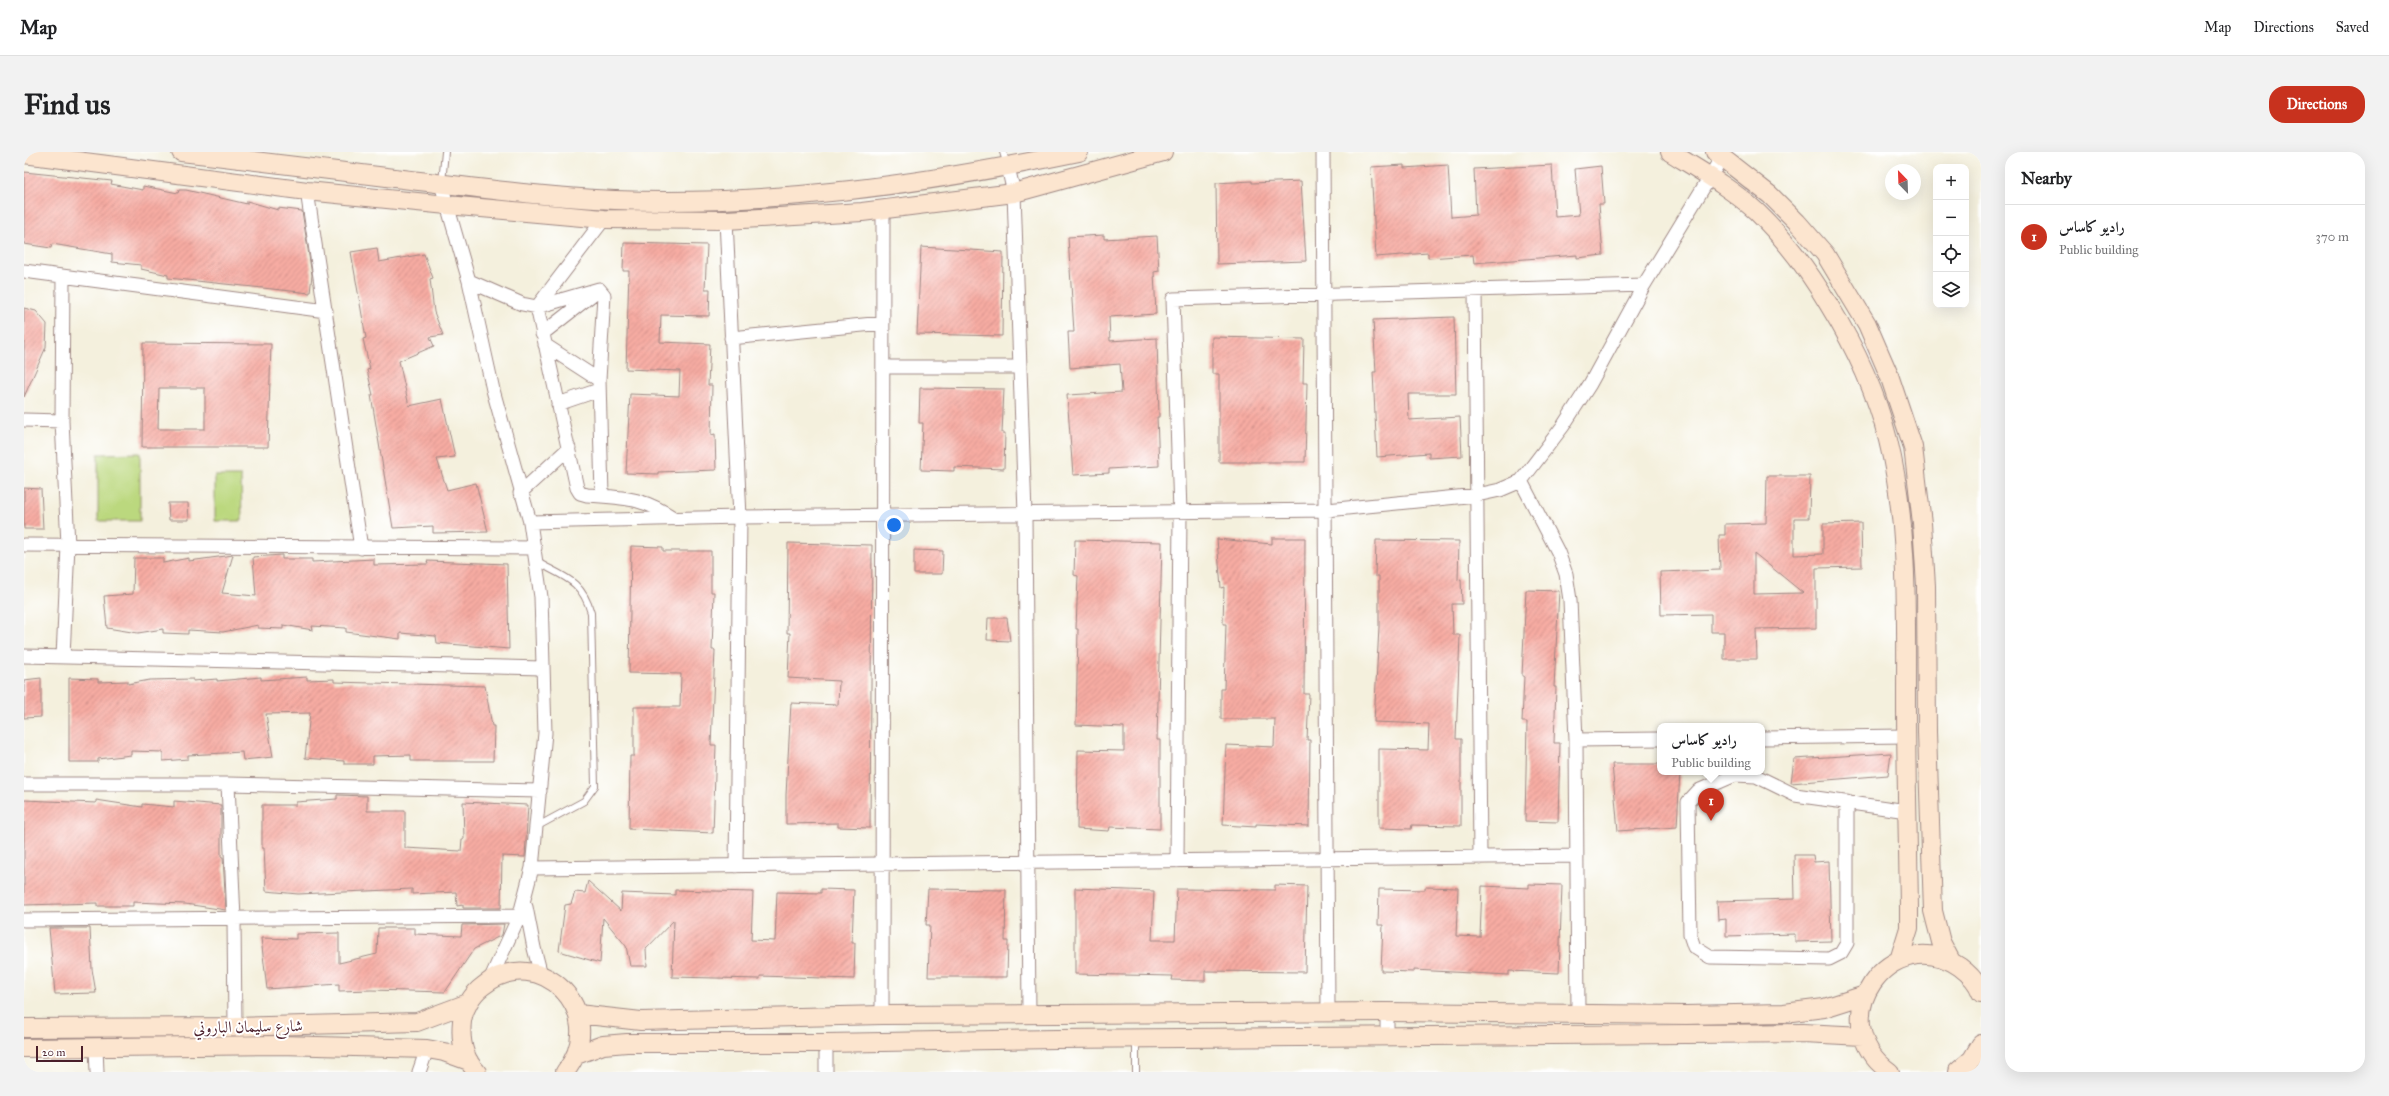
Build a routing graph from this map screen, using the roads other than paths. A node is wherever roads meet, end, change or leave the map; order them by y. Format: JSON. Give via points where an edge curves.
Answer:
{"nodes":[{"id":1,"x":181,"y":152,"type":"edge"},
{"id":2,"x":445,"y":152,"type":"edge"},
{"id":3,"x":1079,"y":152,"type":"edge"},
{"id":4,"x":1163,"y":152,"type":"edge"},
{"id":5,"x":1323,"y":152,"type":"edge"},
{"id":6,"x":1670,"y":152,"type":"edge"},
{"id":7,"x":24,"y":154,"type":"edge"},
{"id":8,"x":1718,"y":154,"type":"edge"},
{"id":9,"x":1005,"y":159,"type":"edge"},
{"id":10,"x":1709,"y":176,"type":"junction"},
{"id":11,"x":441,"y":184,"type":"junction"},
{"id":12,"x":307,"y":191,"type":"junction"},
{"id":13,"x":1014,"y":192,"type":"junction"},
{"id":14,"x":446,"y":205,"type":"junction"},
{"id":15,"x":883,"y":209,"type":"junction"},
{"id":16,"x":604,"y":219,"type":"junction"},
{"id":17,"x":726,"y":220,"type":"junction"},
{"id":18,"x":24,"y":272,"type":"edge"},
{"id":19,"x":63,"y":277,"type":"junction"},
{"id":20,"x":470,"y":280,"type":"junction"},
{"id":21,"x":1644,"y":285,"type":"junction"},
{"id":22,"x":599,"y":289,"type":"junction"},
{"id":23,"x":1475,"y":289,"type":"junction"},
{"id":24,"x":1324,"y":294,"type":"junction"},
{"id":25,"x":537,"y":307,"type":"junction"},
{"id":26,"x":326,"y":311,"type":"junction"},
{"id":27,"x":883,"y":323,"type":"junction"},
{"id":28,"x":731,"y":338,"type":"junction"},
{"id":29,"x":543,"y":339,"type":"junction"},
{"id":30,"x":1020,"y":367,"type":"junction"},
{"id":31,"x":883,"y":368,"type":"junction"},
{"id":32,"x":599,"y":385,"type":"junction"},
{"id":33,"x":558,"y":404,"type":"junction"},
{"id":34,"x":24,"y":420,"type":"edge"},
{"id":35,"x":62,"y":421,"type":"junction"},
{"id":36,"x":569,"y":448,"type":"junction"},
{"id":37,"x":1521,"y":481,"type":"junction"},
{"id":38,"x":520,"y":493,"type":"junction"},
{"id":39,"x":1477,"y":495,"type":"junction"},
{"id":40,"x":602,"y":496,"type":"junction"},
{"id":41,"x":1326,"y":510,"type":"junction"},
{"id":42,"x":1180,"y":512,"type":"junction"},
{"id":43,"x":1025,"y":514,"type":"junction"},
{"id":44,"x":882,"y":516,"type":"junction"},
{"id":45,"x":740,"y":517,"type":"junction"},
{"id":46,"x":675,"y":519,"type":"junction"},
{"id":47,"x":530,"y":522,"type":"junction"},
{"id":48,"x":1922,"y":523,"type":"junction"},
{"id":49,"x":1901,"y":524,"type":"junction"},
{"id":50,"x":24,"y":546,"type":"edge"},
{"id":51,"x":68,"y":546,"type":"junction"},
{"id":52,"x":361,"y":548,"type":"junction"},
{"id":53,"x":534,"y":548,"type":"junction"},
{"id":54,"x":536,"y":561,"type":"junction"},
{"id":55,"x":24,"y":656,"type":"edge"},
{"id":56,"x":64,"y":657,"type":"junction"},
{"id":57,"x":542,"y":668,"type":"junction"},
{"id":58,"x":1906,"y":736,"type":"junction"},
{"id":59,"x":1765,"y":738,"type":"edge"},
{"id":60,"x":1657,"y":739,"type":"edge"},
{"id":61,"x":1576,"y":740,"type":"junction"},
{"id":62,"x":24,"y":784,"type":"edge"},
{"id":63,"x":228,"y":784,"type":"junction"},
{"id":64,"x":540,"y":791,"type":"junction"},
{"id":65,"x":1847,"y":802,"type":"junction"},
{"id":66,"x":1907,"y":811,"type":"junction"},
{"id":67,"x":536,"y":827,"type":"junction"},
{"id":68,"x":1577,"y":856,"type":"junction"},
{"id":69,"x":1480,"y":858,"type":"junction"},
{"id":70,"x":1327,"y":859,"type":"junction"},
{"id":71,"x":1177,"y":861,"type":"junction"},
{"id":72,"x":1029,"y":862,"type":"junction"},
{"id":73,"x":883,"y":864,"type":"junction"},
{"id":74,"x":736,"y":866,"type":"junction"},
{"id":75,"x":532,"y":868,"type":"junction"},
{"id":76,"x":523,"y":915,"type":"junction"},
{"id":77,"x":234,"y":919,"type":"junction"},
{"id":78,"x":24,"y":920,"type":"edge"},
{"id":79,"x":1899,"y":960,"type":"junction"},
{"id":80,"x":1950,"y":961,"type":"junction"},
{"id":81,"x":541,"y":975,"type":"junction"},
{"id":82,"x":490,"y":980,"type":"junction"},
{"id":83,"x":1981,"y":991,"type":"edge"},
{"id":84,"x":1865,"y":995,"type":"junction"},
{"id":85,"x":468,"y":1003,"type":"junction"},
{"id":86,"x":1387,"y":1012,"type":"junction"},
{"id":87,"x":1578,"y":1012,"type":"junction"},
{"id":88,"x":1328,"y":1013,"type":"junction"},
{"id":89,"x":578,"y":1014,"type":"junction"},
{"id":90,"x":882,"y":1015,"type":"junction"},
{"id":91,"x":1029,"y":1015,"type":"junction"},
{"id":92,"x":235,"y":1027,"type":"junction"},
{"id":93,"x":24,"y":1028,"type":"edge"},
{"id":94,"x":1863,"y":1036,"type":"junction"},
{"id":95,"x":1387,"y":1037,"type":"junction"},
{"id":96,"x":1136,"y":1039,"type":"junction"},
{"id":97,"x":826,"y":1043,"type":"junction"},
{"id":98,"x":1981,"y":1044,"type":"edge"},
{"id":99,"x":24,"y":1048,"type":"edge"},
{"id":100,"x":96,"y":1048,"type":"junction"},
{"id":101,"x":427,"y":1050,"type":"junction"},
{"id":102,"x":576,"y":1055,"type":"junction"},
{"id":103,"x":474,"y":1068,"type":"edge"},
{"id":104,"x":97,"y":1072,"type":"edge"},
{"id":105,"x":419,"y":1072,"type":"edge"},
{"id":106,"x":565,"y":1072,"type":"edge"},
{"id":107,"x":826,"y":1072,"type":"edge"},
{"id":108,"x":1136,"y":1072,"type":"edge"},
{"id":109,"x":1890,"y":1072,"type":"edge"},
{"id":110,"x":1957,"y":1072,"type":"edge"}],
"edges":[{"from":1,"to":11,"type":"street"},
{"from":2,"to":11,"type":"lane"},
{"from":3,"to":9,"type":"street"},
{"from":4,"to":13,"type":"street"},
{"from":5,"to":24,"type":"street"},
{"from":6,"to":10,"type":"street"},
{"from":7,"to":12,"type":"street"},
{"from":8,"to":10,"type":"street"},
{"from":8,"to":48,"type":"street","via":[[1770,195],[1797,222],[1824,254],[1867,324],[1889,375],[1913,447]]},
{"from":9,"to":11,"type":"street","via":[[901,185],[796,196],[717,200],[601,199]]},
{"from":9,"to":13,"type":"street"},
{"from":10,"to":21,"type":"street"},
{"from":10,"to":49,"type":"street","via":[[1755,211],[1780,236],[1807,268],[1847,334],[1873,395],[1888,439]]},
{"from":11,"to":14,"type":"street"},
{"from":12,"to":14,"type":"street"},
{"from":12,"to":26,"type":"street"},
{"from":13,"to":15,"type":"street"},
{"from":13,"to":30,"type":"street"},
{"from":14,"to":16,"type":"street"},
{"from":14,"to":20,"type":"street"},
{"from":15,"to":17,"type":"street"},
{"from":15,"to":27,"type":"street"},
{"from":16,"to":17,"type":"street"},
{"from":16,"to":25,"type":"street"},
{"from":17,"to":28,"type":"street"},
{"from":18,"to":19,"type":"street"},
{"from":19,"to":26,"type":"street"},
{"from":19,"to":35,"type":"street"},
{"from":20,"to":25,"type":"street","via":[[522,304]]},
{"from":20,"to":38,"type":"street","via":[[493,390]]},
{"from":21,"to":23,"type":"street"},
{"from":21,"to":37,"type":"street","via":[[1590,384],[1563,426]]},
{"from":22,"to":25,"type":"street"},
{"from":22,"to":29,"type":"street"},
{"from":22,"to":32,"type":"street","via":[[604,295]]},
{"from":23,"to":24,"type":"street"},
{"from":23,"to":39,"type":"street"},
{"from":24,"to":41,"type":"street"},
{"from":24,"to":42,"type":"street","via":[[1173,299]]},
{"from":25,"to":29,"type":"street"},
{"from":26,"to":52,"type":"street"},
{"from":27,"to":28,"type":"street"},
{"from":27,"to":31,"type":"street"},
{"from":28,"to":45,"type":"street"},
{"from":29,"to":32,"type":"street"},
{"from":29,"to":33,"type":"street"},
{"from":30,"to":31,"type":"street"},
{"from":30,"to":43,"type":"street"},
{"from":31,"to":44,"type":"street"},
{"from":32,"to":33,"type":"street"},
{"from":32,"to":40,"type":"street"},
{"from":33,"to":36,"type":"street"},
{"from":34,"to":35,"type":"street"},
{"from":35,"to":51,"type":"street"},
{"from":36,"to":38,"type":"street"},
{"from":36,"to":40,"type":"street","via":[[580,493]]},
{"from":37,"to":39,"type":"street","via":[[1500,490]]},
{"from":37,"to":61,"type":"street","via":[[1558,552],[1566,574],[1570,600]]},
{"from":38,"to":47,"type":"street"},
{"from":39,"to":41,"type":"street"},
{"from":39,"to":69,"type":"street"},
{"from":40,"to":46,"type":"street","via":[[634,498],[655,506]]},
{"from":41,"to":42,"type":"street"},
{"from":41,"to":70,"type":"street"},
{"from":42,"to":43,"type":"street"},
{"from":42,"to":71,"type":"street"},
{"from":43,"to":44,"type":"street"},
{"from":43,"to":72,"type":"street"},
{"from":44,"to":45,"type":"street"},
{"from":44,"to":73,"type":"street"},
{"from":45,"to":46,"type":"street"},
{"from":45,"to":74,"type":"street"},
{"from":46,"to":47,"type":"street"},
{"from":47,"to":53,"type":"street"},
{"from":48,"to":49,"type":"street"},
{"from":48,"to":80,"type":"street","via":[[1933,911],[1941,942]]},
{"from":49,"to":58,"type":"street","via":[[1906,607]]},
{"from":50,"to":51,"type":"street"},
{"from":51,"to":52,"type":"street"},
{"from":51,"to":56,"type":"street"},
{"from":52,"to":53,"type":"street"},
{"from":53,"to":54,"type":"street"},
{"from":54,"to":57,"type":"street","via":[[541,597]]},
{"from":54,"to":67,"type":"lane","via":[[577,584],[587,599],[591,613],[595,786],[584,801]]},
{"from":55,"to":56,"type":"street"},
{"from":56,"to":57,"type":"street"},
{"from":57,"to":64,"type":"street","via":[[546,733]]},
{"from":58,"to":59,"type":"street"},
{"from":58,"to":66,"type":"street"},
{"from":60,"to":61,"type":"street"},
{"from":61,"to":68,"type":"street"},
{"from":62,"to":63,"type":"street"},
{"from":63,"to":64,"type":"street"},
{"from":63,"to":77,"type":"street"},
{"from":64,"to":67,"type":"street"},
{"from":65,"to":65,"type":"street","via":[[1795,795],[1756,776],[1735,775],[1698,791],[1688,802],[1690,935],[1694,947],[1710,957],[1829,959],[1841,954],[1847,943]]},
{"from":65,"to":66,"type":"street"},
{"from":66,"to":79,"type":"street","via":[[1909,928]]},
{"from":67,"to":75,"type":"street"},
{"from":68,"to":69,"type":"street"},
{"from":68,"to":87,"type":"street"},
{"from":69,"to":70,"type":"street"},
{"from":70,"to":71,"type":"street"},
{"from":70,"to":88,"type":"street"},
{"from":71,"to":72,"type":"street"},
{"from":72,"to":73,"type":"street"},
{"from":72,"to":91,"type":"street"},
{"from":73,"to":74,"type":"street"},
{"from":73,"to":90,"type":"street"},
{"from":74,"to":75,"type":"street"},
{"from":75,"to":76,"type":"street"},
{"from":76,"to":77,"type":"street"},
{"from":76,"to":81,"type":"street"},
{"from":76,"to":82,"type":"street"},
{"from":77,"to":78,"type":"street"},
{"from":77,"to":92,"type":"street"},
{"from":79,"to":80,"type":"street","via":[[1933,956]]},
{"from":79,"to":84,"type":"street","via":[[1878,974]]},
{"from":80,"to":83,"type":"street","via":[[1968,973]]},
{"from":81,"to":82,"type":"street","via":[[507,973]]},
{"from":81,"to":89,"type":"street","via":[[560,986],[574,1004]]},
{"from":82,"to":85,"type":"street"},
{"from":84,"to":87,"type":"street","via":[[1824,1008],[1784,1013],[1686,1015]]},
{"from":84,"to":94,"type":"street","via":[[1860,1023]]},
{"from":85,"to":92,"type":"street","name":"شارع سليمان الباروني","via":[[417,1022]]},
{"from":85,"to":103,"type":"street","via":[[461,1032],[463,1047]]},
{"from":86,"to":87,"type":"street"},
{"from":86,"to":88,"type":"street"},
{"from":86,"to":95,"type":"street"},
{"from":88,"to":91,"type":"street"},
{"from":89,"to":90,"type":"street","via":[[641,1021]]},
{"from":89,"to":102,"type":"street","via":[[581,1035]]},
{"from":90,"to":91,"type":"street"},
{"from":92,"to":93,"type":"street","name":"شارع سليمان الباروني"},
{"from":94,"to":95,"type":"street","via":[[1803,1034]]},
{"from":94,"to":109,"type":"street","via":[[1869,1052]]},
{"from":95,"to":96,"type":"street"},
{"from":96,"to":97,"type":"street"},
{"from":96,"to":108,"type":"lane"},
{"from":97,"to":102,"type":"street","via":[[627,1043],[602,1045]]},
{"from":97,"to":107,"type":"street"},
{"from":98,"to":110,"type":"street","via":[[1972,1059]]},
{"from":99,"to":100,"type":"street","name":"شارع سليمان الباروني"},
{"from":100,"to":101,"type":"street","name":"شارع سليمان الباروني","via":[[281,1045]]},
{"from":100,"to":104,"type":"street"},
{"from":101,"to":103,"type":"street","name":"شارع سليمان الباروني","via":[[444,1052]]},
{"from":101,"to":105,"type":"street"},
{"from":102,"to":106,"type":"street"}]}
